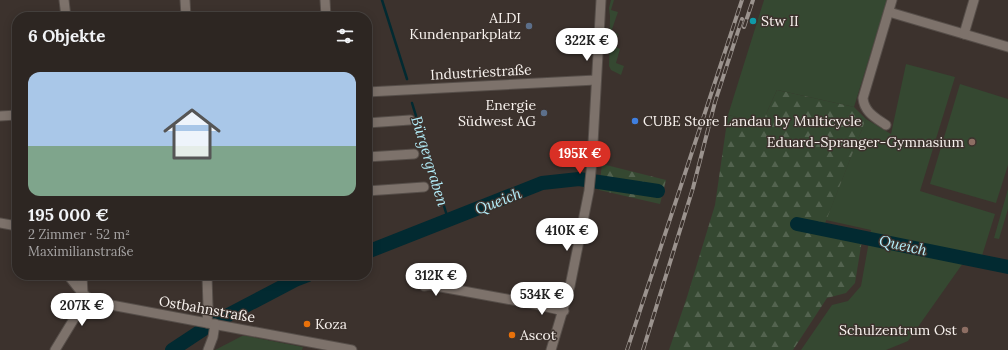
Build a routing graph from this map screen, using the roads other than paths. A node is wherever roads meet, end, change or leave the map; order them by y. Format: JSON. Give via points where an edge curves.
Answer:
{"nodes":[{"id":1,"x":64,"y":0,"type":"edge"},
{"id":2,"x":185,"y":0,"type":"edge"},
{"id":3,"x":325,"y":0,"type":"edge"},
{"id":4,"x":601,"y":0,"type":"edge"},
{"id":5,"x":892,"y":0,"type":"edge"},
{"id":6,"x":974,"y":0,"type":"edge"},
{"id":7,"x":65,"y":12,"type":"edge"},
{"id":8,"x":186,"y":12,"type":"edge"},
{"id":9,"x":326,"y":12,"type":"edge"},
{"id":10,"x":889,"y":12,"type":"junction"},
{"id":11,"x":964,"y":34,"type":"junction"},
{"id":12,"x":1008,"y":47,"type":"edge"},
{"id":13,"x":596,"y":80,"type":"junction"},
{"id":14,"x":372,"y":92,"type":"edge"},
{"id":15,"x":12,"y":115,"type":"edge"},
{"id":16,"x":0,"y":116,"type":"edge"},
{"id":17,"x":410,"y":120,"type":"dead end"},
{"id":18,"x":372,"y":123,"type":"edge"},
{"id":19,"x":886,"y":125,"type":"dead end"},
{"id":20,"x":414,"y":154,"type":"dead end"},
{"id":21,"x":372,"y":157,"type":"edge"},
{"id":22,"x":424,"y":187,"type":"dead end"},
{"id":23,"x":372,"y":191,"type":"edge"},
{"id":24,"x":0,"y":224,"type":"edge"},
{"id":25,"x":12,"y":225,"type":"edge"},
{"id":26,"x":72,"y":280,"type":"edge"},
{"id":27,"x":82,"y":280,"type":"edge"},
{"id":28,"x":207,"y":280,"type":"edge"},
{"id":29,"x":424,"y":286,"type":"dead end"},
{"id":30,"x":83,"y":294,"type":"junction"},
{"id":31,"x":564,"y":311,"type":"junction"},
{"id":32,"x":211,"y":324,"type":"junction"},
{"id":33,"x":304,"y":346,"type":"edge"},
{"id":34,"x":55,"y":350,"type":"edge"},
{"id":35,"x":208,"y":350,"type":"edge"},
{"id":36,"x":352,"y":350,"type":"edge"},
{"id":37,"x":551,"y":350,"type":"edge"}],
"edges":[{"from":1,"to":7,"type":"street"},
{"from":2,"to":8,"type":"street"},
{"from":3,"to":9,"type":"street"},
{"from":4,"to":13,"type":"street"},
{"from":5,"to":10,"type":"street"},
{"from":6,"to":11,"type":"street"},
{"from":10,"to":11,"type":"street"},
{"from":10,"to":19,"type":"street","via":[[864,98],[864,105],[868,111]]},
{"from":11,"to":12,"type":"street"},
{"from":13,"to":14,"type":"street","name":"Industriestraße"},
{"from":13,"to":31,"type":"street","via":[[589,191]]},
{"from":15,"to":16,"type":"street"},
{"from":17,"to":18,"type":"street"},
{"from":20,"to":21,"type":"street"},
{"from":22,"to":23,"type":"street"},
{"from":24,"to":25,"type":"street"},
{"from":26,"to":30,"type":"street","name":"Ostbahnstraße"},
{"from":27,"to":30,"type":"street"},
{"from":28,"to":32,"type":"street"},
{"from":29,"to":31,"type":"street","via":[[430,285]]},
{"from":30,"to":32,"type":"street","name":"Ostbahnstraße","via":[[94,302]]},
{"from":30,"to":34,"type":"street","via":[[80,309]]},
{"from":31,"to":37,"type":"street"},
{"from":32,"to":33,"type":"street","name":"Ostbahnstraße"},
{"from":32,"to":35,"type":"street","via":[[213,337]]},
{"from":33,"to":36,"type":"street","name":"Ostbahnstraße"}]}
